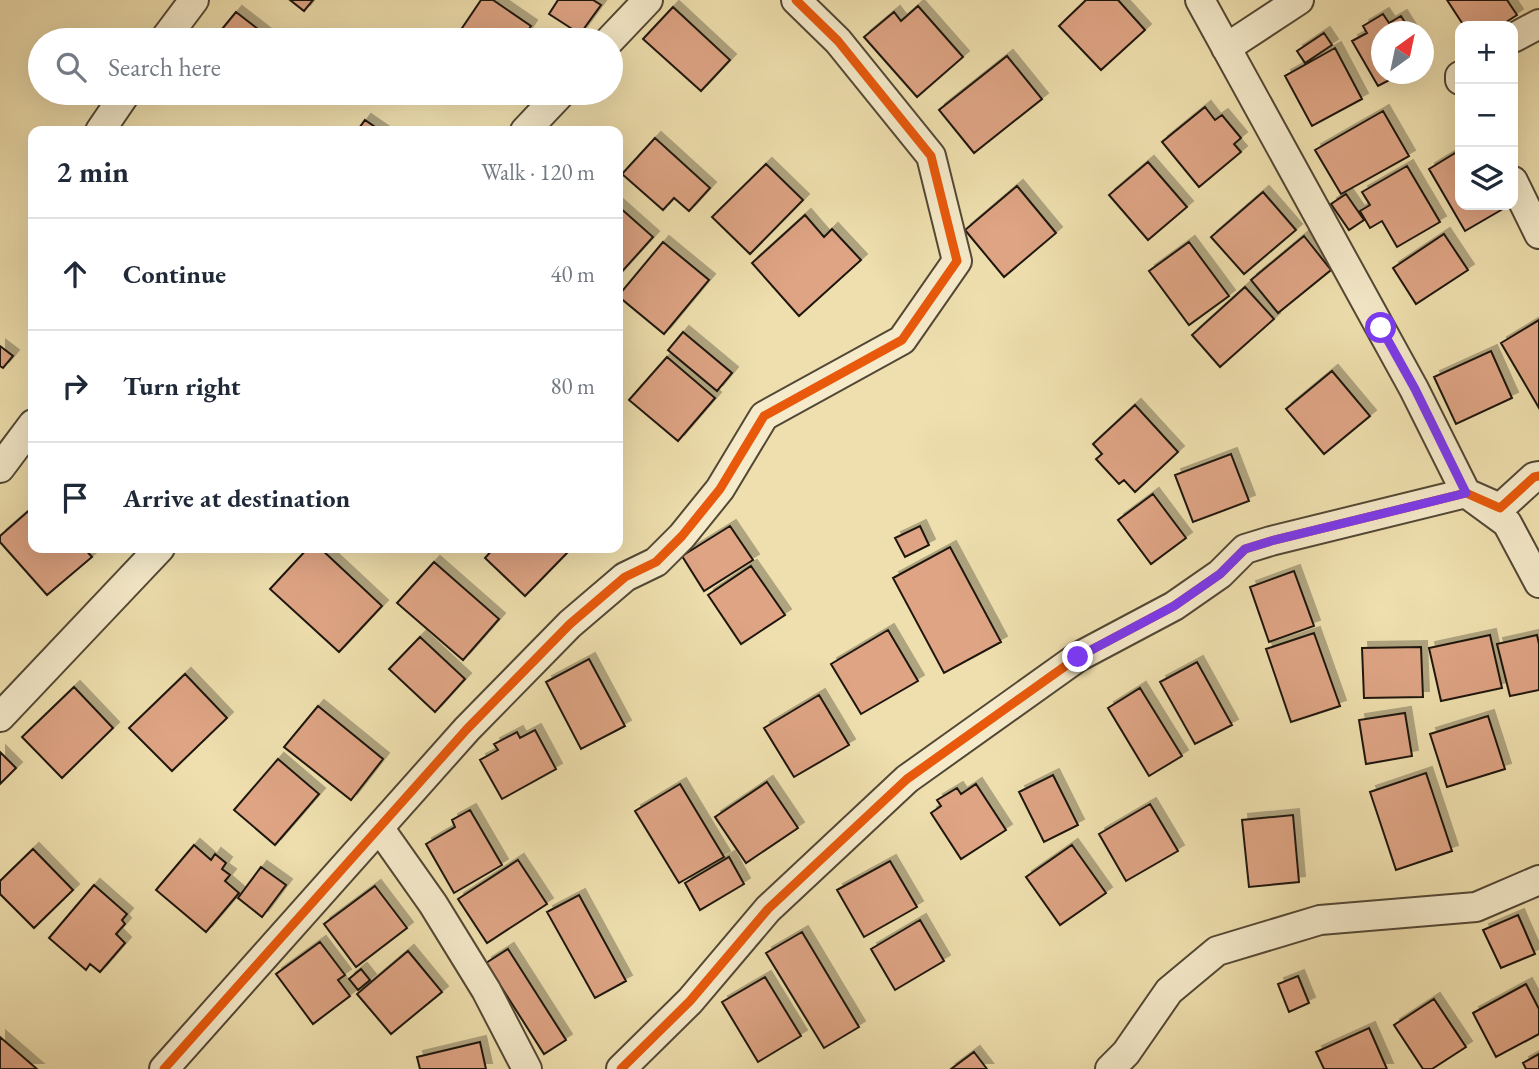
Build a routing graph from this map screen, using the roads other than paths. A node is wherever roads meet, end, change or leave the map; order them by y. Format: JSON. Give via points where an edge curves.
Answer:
{"nodes":[{"id":1,"x":194,"y":0,"type":"edge"},
{"id":2,"x":648,"y":0,"type":"edge"},
{"id":3,"x":796,"y":0,"type":"edge"},
{"id":4,"x":1200,"y":0,"type":"edge"},
{"id":5,"x":1299,"y":0,"type":"edge"},
{"id":6,"x":1539,"y":24,"type":"edge"},
{"id":7,"x":173,"y":28,"type":"edge"},
{"id":8,"x":621,"y":28,"type":"edge"},
{"id":9,"x":1518,"y":35,"type":"edge"},
{"id":10,"x":1227,"y":48,"type":"junction"},
{"id":11,"x":118,"y":105,"type":"edge"},
{"id":12,"x":550,"y":105,"type":"edge"},
{"id":13,"x":104,"y":126,"type":"edge"},
{"id":14,"x":530,"y":126,"type":"edge"},
{"id":15,"x":1518,"y":191,"type":"edge"},
{"id":16,"x":1539,"y":234,"type":"edge"},
{"id":17,"x":28,"y":431,"type":"edge"},
{"id":18,"x":0,"y":468,"type":"edge"},
{"id":19,"x":1539,"y":476,"type":"edge"},
{"id":20,"x":1466,"y":493,"type":"junction"},
{"id":21,"x":155,"y":553,"type":"edge"},
{"id":22,"x":1539,"y":583,"type":"edge"},
{"id":23,"x":0,"y":717,"type":"edge"},
{"id":24,"x":380,"y":829,"type":"junction"},
{"id":25,"x":1539,"y":880,"type":"edge"},
{"id":26,"x":164,"y":1069,"type":"edge"},
{"id":27,"x":527,"y":1069,"type":"edge"},
{"id":28,"x":621,"y":1069,"type":"edge"},
{"id":29,"x":1110,"y":1069,"type":"edge"}],
"edges":[{"from":1,"to":7,"type":"street"},
{"from":2,"to":8,"type":"street"},
{"from":3,"to":24,"type":"street","via":[[838,41],[931,156],[957,261],[902,340],[764,416],[720,489],[682,536],[656,562],[625,577],[570,624],[467,729]]},
{"from":4,"to":10,"type":"street"},
{"from":5,"to":10,"type":"street"},
{"from":6,"to":9,"type":"street"},
{"from":10,"to":20,"type":"street","via":[[1415,389]]},
{"from":11,"to":13,"type":"street"},
{"from":12,"to":14,"type":"street"},
{"from":15,"to":16,"type":"street"},
{"from":17,"to":18,"type":"street"},
{"from":19,"to":20,"type":"street","via":[[1500,508]]},
{"from":20,"to":22,"type":"street","via":[[1507,523]]},
{"from":20,"to":28,"type":"street","via":[[1245,549],[1220,574],[1174,606],[1078,657],[907,779],[768,909],[690,1002]]},
{"from":21,"to":23,"type":"street"},
{"from":24,"to":26,"type":"street"},
{"from":24,"to":27,"type":"street","via":[[486,990]]},
{"from":25,"to":29,"type":"street","via":[[1476,907],[1320,920],[1217,951],[1169,991]]}]}
